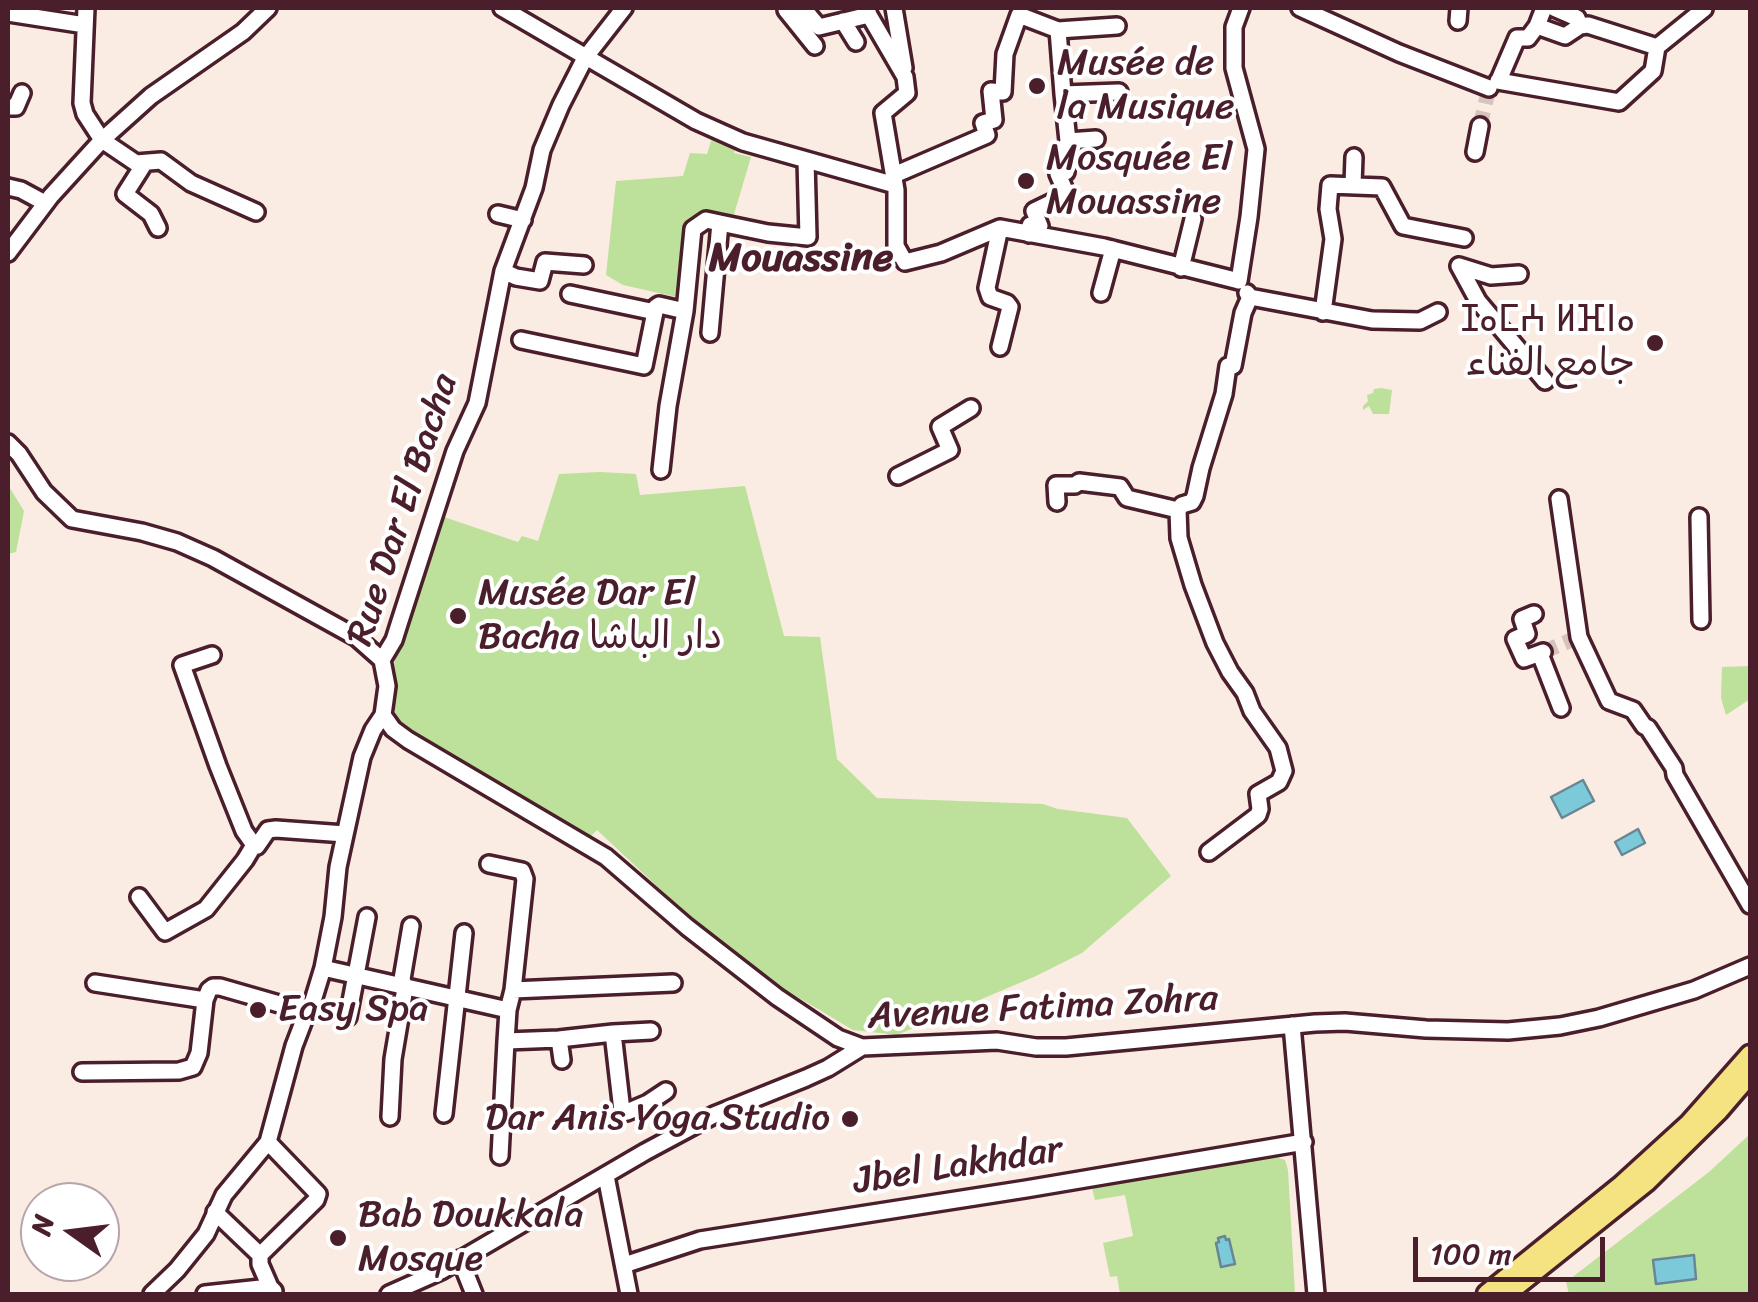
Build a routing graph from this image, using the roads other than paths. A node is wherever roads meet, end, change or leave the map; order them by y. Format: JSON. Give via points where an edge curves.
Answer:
{"nodes":[{"id":1,"x":86,"y":8,"type":"edge"},
{"id":2,"x":241,"y":8,"type":"edge"},
{"id":3,"x":268,"y":8,"type":"edge"},
{"id":4,"x":502,"y":8,"type":"edge"},
{"id":5,"x":624,"y":8,"type":"edge"},
{"id":6,"x":788,"y":8,"type":"edge"},
{"id":7,"x":803,"y":8,"type":"edge"},
{"id":8,"x":894,"y":8,"type":"edge"},
{"id":9,"x":1241,"y":8,"type":"edge"},
{"id":10,"x":1300,"y":8,"type":"edge"},
{"id":11,"x":1544,"y":8,"type":"edge"},
{"id":12,"x":1554,"y":8,"type":"edge"},
{"id":13,"x":1704,"y":9,"type":"edge"},
{"id":14,"x":868,"y":11,"type":"edge"},
{"id":15,"x":1012,"y":11,"type":"edge"},
{"id":16,"x":8,"y":14,"type":"edge"},
{"id":17,"x":53,"y":14,"type":"edge"},
{"id":18,"x":843,"y":16,"type":"edge"},
{"id":19,"x":252,"y":21,"type":"junction"},
{"id":20,"x":85,"y":25,"type":"junction"},
{"id":21,"x":1118,"y":26,"type":"dead end"},
{"id":22,"x":1537,"y":26,"type":"junction"},
{"id":23,"x":1580,"y":26,"type":"junction"},
{"id":24,"x":1058,"y":30,"type":"junction"},
{"id":25,"x":856,"y":42,"type":"dead end"},
{"id":26,"x":815,"y":46,"type":"dead end"},
{"id":27,"x":1657,"y":46,"type":"junction"},
{"id":28,"x":585,"y":58,"type":"junction"},
{"id":29,"x":906,"y":77,"type":"junction"},
{"id":30,"x":1495,"y":83,"type":"junction"},
{"id":31,"x":1119,"y":92,"type":"dead end"},
{"id":32,"x":22,"y":94,"type":"dead end"},
{"id":33,"x":1063,"y":94,"type":"junction"},
{"id":34,"x":8,"y":107,"type":"edge"},
{"id":35,"x":1480,"y":126,"type":"tunnel mouth"},
{"id":36,"x":1096,"y":139,"type":"dead end"},
{"id":37,"x":102,"y":140,"type":"junction"},
{"id":38,"x":1068,"y":141,"type":"junction"},
{"id":39,"x":1475,"y":152,"type":"dead end"},
{"id":40,"x":1354,"y":157,"type":"dead end"},
{"id":41,"x":806,"y":160,"type":"junction"},
{"id":42,"x":144,"y":164,"type":"junction"},
{"id":43,"x":894,"y":180,"type":"junction"},
{"id":44,"x":1353,"y":185,"type":"junction"},
{"id":45,"x":8,"y":186,"type":"edge"},
{"id":46,"x":45,"y":203,"type":"junction"},
{"id":47,"x":256,"y":212,"type":"dead end"},
{"id":48,"x":498,"y":214,"type":"dead end"},
{"id":49,"x":1193,"y":219,"type":"dead end"},
{"id":50,"x":523,"y":220,"type":"junction"},
{"id":51,"x":720,"y":222,"type":"junction"},
{"id":52,"x":158,"y":228,"type":"dead end"},
{"id":53,"x":1000,"y":228,"type":"junction"},
{"id":54,"x":1029,"y":234,"type":"junction"},
{"id":55,"x":1464,"y":238,"type":"dead end"},
{"id":56,"x":1113,"y":249,"type":"junction"},
{"id":57,"x":8,"y":253,"type":"edge"},
{"id":58,"x":584,"y":265,"type":"dead end"},
{"id":59,"x":1181,"y":268,"type":"junction"},
{"id":60,"x":503,"y":271,"type":"junction"},
{"id":61,"x":1519,"y":274,"type":"dead end"},
{"id":62,"x":1238,"y":282,"type":"junction"},
{"id":63,"x":1100,"y":293,"type":"dead end"},
{"id":64,"x":570,"y":294,"type":"dead end"},
{"id":65,"x":1250,"y":297,"type":"junction"},
{"id":66,"x":685,"y":311,"type":"junction"},
{"id":67,"x":655,"y":312,"type":"junction"},
{"id":68,"x":1323,"y":312,"type":"junction"},
{"id":69,"x":1438,"y":312,"type":"dead end"},
{"id":70,"x":1010,"y":314,"type":"junction"},
{"id":71,"x":1028,"y":318,"type":"dead end"},
{"id":72,"x":710,"y":333,"type":"dead end"},
{"id":73,"x":521,"y":340,"type":"dead end"},
{"id":74,"x":1000,"y":348,"type":"dead end"},
{"id":75,"x":1545,"y":381,"type":"dead end"},
{"id":76,"x":971,"y":408,"type":"dead end"},
{"id":77,"x":8,"y":443,"type":"edge"},
{"id":78,"x":661,"y":470,"type":"dead end"},
{"id":79,"x":898,"y":476,"type":"dead end"},
{"id":80,"x":1559,"y":499,"type":"dead end"},
{"id":81,"x":1057,"y":502,"type":"dead end"},
{"id":82,"x":1178,"y":510,"type":"junction"},
{"id":83,"x":1699,"y":517,"type":"dead end"},
{"id":84,"x":1534,"y":614,"type":"dead end"},
{"id":85,"x":1702,"y":620,"type":"dead end"},
{"id":86,"x":212,"y":655,"type":"dead end"},
{"id":87,"x":382,"y":660,"type":"junction"},
{"id":88,"x":1561,"y":708,"type":"dead end"},
{"id":89,"x":383,"y":715,"type":"junction"},
{"id":90,"x":345,"y":834,"type":"junction"},
{"id":91,"x":254,"y":845,"type":"junction"},
{"id":92,"x":1209,"y":852,"type":"dead end"},
{"id":93,"x":490,"y":864,"type":"dead end"},
{"id":94,"x":140,"y":897,"type":"dead end"},
{"id":95,"x":1750,"y":905,"type":"edge"},
{"id":96,"x":367,"y":917,"type":"dead end"},
{"id":97,"x":411,"y":926,"type":"dead end"},
{"id":98,"x":464,"y":933,"type":"dead end"},
{"id":99,"x":1750,"y":966,"type":"edge"},
{"id":100,"x":323,"y":968,"type":"junction"},
{"id":101,"x":356,"y":976,"type":"junction"},
{"id":102,"x":672,"y":983,"type":"dead end"},
{"id":103,"x":95,"y":984,"type":"dead end"},
{"id":104,"x":405,"y":988,"type":"junction"},
{"id":105,"x":513,"y":990,"type":"junction"},
{"id":106,"x":457,"y":999,"type":"junction"},
{"id":107,"x":205,"y":1000,"type":"junction"},
{"id":108,"x":508,"y":1010,"type":"junction"},
{"id":109,"x":307,"y":1012,"type":"junction"},
{"id":110,"x":348,"y":1017,"type":"dead end"},
{"id":111,"x":1292,"y":1024,"type":"junction"},
{"id":112,"x":651,"y":1031,"type":"dead end"},
{"id":113,"x":614,"y":1034,"type":"junction"},
{"id":114,"x":560,"y":1039,"type":"junction"},
{"id":115,"x":506,"y":1042,"type":"junction"},
{"id":116,"x":862,"y":1047,"type":"junction"},
{"id":117,"x":1750,"y":1056,"type":"edge"},
{"id":118,"x":562,"y":1060,"type":"dead end"},
{"id":119,"x":82,"y":1072,"type":"dead end"},
{"id":120,"x":1750,"y":1074,"type":"edge"},
{"id":121,"x":666,"y":1091,"type":"dead end"},
{"id":122,"x":444,"y":1114,"type":"dead end"},
{"id":123,"x":390,"y":1117,"type":"dead end"},
{"id":124,"x":268,"y":1142,"type":"junction"},
{"id":125,"x":1304,"y":1142,"type":"junction"},
{"id":126,"x":500,"y":1156,"type":"dead end"},
{"id":127,"x":606,"y":1176,"type":"junction"},
{"id":128,"x":216,"y":1212,"type":"junction"},
{"id":129,"x":260,"y":1255,"type":"junction"},
{"id":130,"x":460,"y":1260,"type":"junction"},
{"id":131,"x":624,"y":1266,"type":"junction"},
{"id":132,"x":273,"y":1291,"type":"edge"},
{"id":133,"x":398,"y":1293,"type":"edge"},
{"id":134,"x":152,"y":1294,"type":"edge"},
{"id":135,"x":205,"y":1294,"type":"edge"},
{"id":136,"x":474,"y":1294,"type":"edge"},
{"id":137,"x":629,"y":1294,"type":"edge"},
{"id":138,"x":1316,"y":1294,"type":"edge"},
{"id":139,"x":1487,"y":1294,"type":"edge"},
{"id":140,"x":1506,"y":1294,"type":"edge"}],
"edges":[{"from":1,"to":20,"type":"street"},
{"from":2,"to":19,"type":"street"},
{"from":3,"to":19,"type":"street"},
{"from":4,"to":28,"type":"street"},
{"from":5,"to":28,"type":"street","name":"Rue Dar El Bacha"},
{"from":6,"to":26,"type":"street"},
{"from":7,"to":18,"type":"street","via":[[818,27]]},
{"from":8,"to":29,"type":"street"},
{"from":9,"to":62,"type":"street","via":[[1234,68],[1256,148]]},
{"from":10,"to":30,"type":"street","via":[[1399,53]]},
{"from":11,"to":22,"type":"street"},
{"from":12,"to":23,"type":"street"},
{"from":13,"to":27,"type":"street"},
{"from":14,"to":18,"type":"street"},
{"from":14,"to":29,"type":"street"},
{"from":15,"to":24,"type":"street"},
{"from":15,"to":43,"type":"street","via":[[1003,92],[991,91],[994,120],[983,123],[987,134]]},
{"from":16,"to":17,"type":"street"},
{"from":17,"to":20,"type":"street"},
{"from":18,"to":25,"type":"street"},
{"from":19,"to":37,"type":"street"},
{"from":20,"to":37,"type":"street","via":[[82,102]]},
{"from":21,"to":24,"type":"street"},
{"from":22,"to":23,"type":"street","via":[[1565,36]]},
{"from":22,"to":30,"type":"street","via":[[1528,38],[1517,38]]},
{"from":23,"to":27,"type":"street"},
{"from":24,"to":33,"type":"street"},
{"from":27,"to":30,"type":"street","via":[[1653,71],[1619,102],[1569,102]]},
{"from":28,"to":41,"type":"street","via":[[696,122]]},
{"from":28,"to":50,"type":"street","name":"Rue Dar El Bacha","via":[[542,150]]},
{"from":29,"to":43,"type":"street","via":[[907,93],[883,113]]},
{"from":31,"to":33,"type":"street"},
{"from":32,"to":34,"type":"street","via":[[16,108]]},
{"from":33,"to":38,"type":"street"},
{"from":35,"to":39,"type":"street"},
{"from":36,"to":38,"type":"street"},
{"from":37,"to":42,"type":"street"},
{"from":37,"to":46,"type":"street"},
{"from":38,"to":54,"type":"street","via":[[1058,153],[1067,194],[1034,211],[1040,226],[1030,225]]},
{"from":40,"to":44,"type":"street"},
{"from":41,"to":43,"type":"street"},
{"from":41,"to":51,"type":"street","via":[[808,237]]},
{"from":42,"to":47,"type":"street","via":[[161,160],[191,183]]},
{"from":42,"to":52,"type":"street","via":[[125,194]]},
{"from":43,"to":53,"type":"street","via":[[896,246],[905,262]]},
{"from":44,"to":55,"type":"street","via":[[1382,187],[1403,226]]},
{"from":44,"to":68,"type":"street","via":[[1330,185]]},
{"from":45,"to":46,"type":"street"},
{"from":46,"to":57,"type":"street"},
{"from":48,"to":50,"type":"street"},
{"from":49,"to":59,"type":"street"},
{"from":50,"to":60,"type":"street","name":"Rue Dar El Bacha"},
{"from":51,"to":66,"type":"street","via":[[706,220],[693,229]]},
{"from":51,"to":72,"type":"street"},
{"from":53,"to":54,"type":"street"},
{"from":53,"to":70,"type":"street","via":[[987,292],[1010,306]]},
{"from":54,"to":56,"type":"street"},
{"from":56,"to":59,"type":"street"},
{"from":56,"to":63,"type":"street"},
{"from":58,"to":60,"type":"street","via":[[545,262],[540,280]]},
{"from":59,"to":62,"type":"street"},
{"from":60,"to":87,"type":"street","name":"Rue Dar El Bacha","via":[[478,403]]},
{"from":61,"to":75,"type":"street","via":[[1491,276],[1459,266],[1478,301]]},
{"from":62,"to":65,"type":"street"},
{"from":64,"to":67,"type":"street"},
{"from":65,"to":68,"type":"street"},
{"from":65,"to":82,"type":"street","via":[[1195,496]]},
{"from":66,"to":67,"type":"street","via":[[660,305]]},
{"from":66,"to":78,"type":"street"},
{"from":67,"to":73,"type":"street","via":[[644,366]]},
{"from":68,"to":69,"type":"street","via":[[1372,320],[1420,320]]},
{"from":70,"to":71,"type":"street"},
{"from":70,"to":74,"type":"street"},
{"from":76,"to":79,"type":"street","via":[[940,427],[950,450]]},
{"from":77,"to":87,"type":"street","via":[[72,519],[142,532],[213,558],[356,637]]},
{"from":80,"to":95,"type":"street","via":[[1576,638],[1610,701],[1633,710],[1644,726]]},
{"from":81,"to":82,"type":"street","via":[[1056,485],[1079,482],[1120,487],[1127,498]]},
{"from":82,"to":92,"type":"street","via":[[1179,538],[1215,643],[1278,748],[1284,772],[1258,794],[1258,815]]},
{"from":83,"to":85,"type":"street"},
{"from":84,"to":88,"type":"street","via":[[1522,619],[1527,634],[1515,639],[1524,659],[1542,653]]},
{"from":86,"to":91,"type":"street","via":[[182,665]]},
{"from":87,"to":89,"type":"street","name":"Rue Dar El Bacha"},
{"from":89,"to":90,"type":"street","via":[[362,757]]},
{"from":89,"to":116,"type":"street","via":[[408,740],[606,857],[777,997]]},
{"from":90,"to":91,"type":"street","via":[[276,829]]},
{"from":90,"to":100,"type":"street"},
{"from":91,"to":94,"type":"street","via":[[206,909],[165,932]]},
{"from":93,"to":105,"type":"street","via":[[522,870],[525,879]]},
{"from":96,"to":101,"type":"street"},
{"from":97,"to":104,"type":"street"},
{"from":98,"to":106,"type":"street"},
{"from":99,"to":111,"type":"street","name":"Avenue Fatima Zohra","via":[[1694,990],[1560,1026],[1508,1031]]},
{"from":100,"to":101,"type":"street"},
{"from":100,"to":109,"type":"street"},
{"from":101,"to":104,"type":"street"},
{"from":101,"to":110,"type":"street"},
{"from":102,"to":105,"type":"street"},
{"from":103,"to":107,"type":"street"},
{"from":104,"to":106,"type":"street"},
{"from":104,"to":123,"type":"street"},
{"from":105,"to":108,"type":"street"},
{"from":106,"to":108,"type":"street"},
{"from":106,"to":122,"type":"street"},
{"from":107,"to":109,"type":"street","via":[[220,986]]},
{"from":107,"to":119,"type":"street","via":[[193,1067]]},
{"from":108,"to":115,"type":"street"},
{"from":109,"to":124,"type":"street"},
{"from":111,"to":116,"type":"street","name":"Avenue Fatima Zohra","via":[[1066,1047],[996,1041]]},
{"from":111,"to":125,"type":"street"},
{"from":112,"to":113,"type":"street"},
{"from":113,"to":114,"type":"street"},
{"from":113,"to":121,"type":"street","via":[[622,1111]]},
{"from":114,"to":115,"type":"street"},
{"from":114,"to":118,"type":"street"},
{"from":115,"to":126,"type":"street"},
{"from":116,"to":127,"type":"street","name":"Avenue Fatima Zohra","via":[[714,1115]]},
{"from":117,"to":139,"type":"main road","via":[[1622,1185]]},
{"from":120,"to":140,"type":"main road","via":[[1646,1182]]},
{"from":124,"to":128,"type":"street"},
{"from":124,"to":129,"type":"street","via":[[318,1197]]},
{"from":125,"to":131,"type":"street","name":"Jbel Lakhdar","via":[[700,1240]]},
{"from":125,"to":138,"type":"street"},
{"from":127,"to":130,"type":"street","name":"Avenue Fatima Zohra"},
{"from":127,"to":131,"type":"street"},
{"from":128,"to":129,"type":"street"},
{"from":128,"to":134,"type":"street","via":[[206,1234]]},
{"from":129,"to":132,"type":"street"},
{"from":130,"to":133,"type":"street","name":"Avenue Fatima Zohra"},
{"from":130,"to":136,"type":"street"},
{"from":131,"to":137,"type":"street"},
{"from":132,"to":135,"type":"street"}]}
